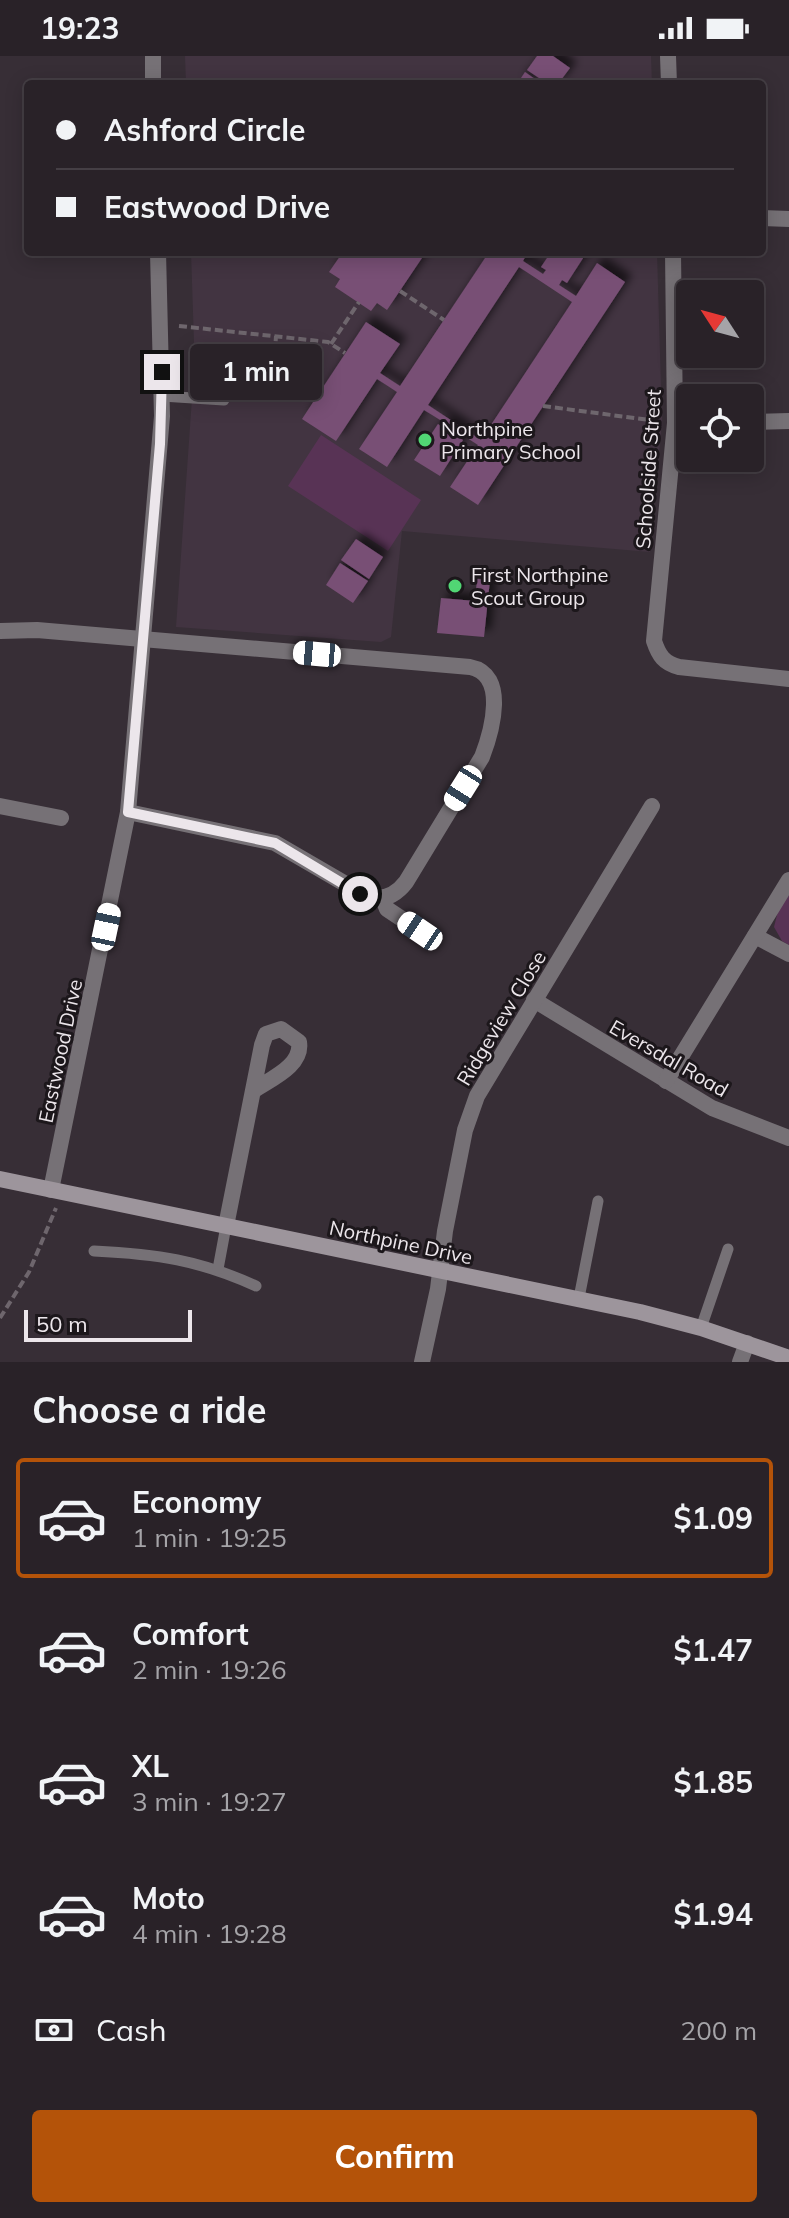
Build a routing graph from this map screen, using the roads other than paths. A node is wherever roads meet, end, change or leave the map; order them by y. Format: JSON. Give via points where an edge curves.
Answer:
{"nodes":[{"id":1,"x":153,"y":56,"type":"edge"},
{"id":2,"x":668,"y":56,"type":"edge"},
{"id":3,"x":153,"y":80,"type":"edge"},
{"id":4,"x":669,"y":80,"type":"edge"},
{"id":5,"x":766,"y":218,"type":"edge"},
{"id":6,"x":789,"y":219,"type":"edge"},
{"id":7,"x":158,"y":256,"type":"edge"},
{"id":8,"x":673,"y":256,"type":"edge"},
{"id":9,"x":681,"y":384,"type":"edge"},
{"id":10,"x":162,"y":396,"type":"junction"},
{"id":11,"x":224,"y":400,"type":"dead end"},
{"id":12,"x":789,"y":421,"type":"edge"},
{"id":13,"x":764,"y":422,"type":"edge"},
{"id":14,"x":676,"y":472,"type":"edge"},
{"id":15,"x":0,"y":631,"type":"edge"},
{"id":16,"x":143,"y":640,"type":"junction"},
{"id":17,"x":789,"y":679,"type":"edge"},
{"id":18,"x":0,"y":806,"type":"edge"},
{"id":19,"x":652,"y":806,"type":"dead end"},
{"id":20,"x":128,"y":812,"type":"junction"},
{"id":21,"x":61,"y":818,"type":"dead end"},
{"id":22,"x":789,"y":880,"type":"edge"},
{"id":23,"x":383,"y":899,"type":"junction"},
{"id":24,"x":420,"y":931,"type":"dead end"},
{"id":25,"x":755,"y":936,"type":"junction"},
{"id":26,"x":789,"y":954,"type":"edge"},
{"id":27,"x":534,"y":1000,"type":"junction"},
{"id":28,"x":666,"y":1081,"type":"junction"},
{"id":29,"x":253,"y":1091,"type":"dead end"},
{"id":30,"x":789,"y":1138,"type":"edge"},
{"id":31,"x":0,"y":1179,"type":"edge"},
{"id":32,"x":54,"y":1198,"type":"junction"},
{"id":33,"x":598,"y":1201,"type":"dead end"},
{"id":34,"x":226,"y":1226,"type":"junction"},
{"id":35,"x":728,"y":1249,"type":"dead end"},
{"id":36,"x":94,"y":1251,"type":"dead end"},
{"id":37,"x":218,"y":1269,"type":"junction"},
{"id":38,"x":439,"y":1271,"type":"junction"},
{"id":39,"x":256,"y":1286,"type":"dead end"},
{"id":40,"x":579,"y":1298,"type":"junction"},
{"id":41,"x":701,"y":1328,"type":"junction"},
{"id":42,"x":747,"y":1343,"type":"junction"},
{"id":43,"x":789,"y":1358,"type":"edge"},
{"id":44,"x":422,"y":1362,"type":"edge"},
{"id":45,"x":740,"y":1362,"type":"edge"}],
"edges":[{"from":1,"to":3,"type":"street"},
{"from":2,"to":4,"type":"street"},
{"from":5,"to":6,"type":"street"},
{"from":7,"to":10,"type":"street","name":"Eastwood Drive"},
{"from":8,"to":9,"type":"street","name":"Schoolside Street"},
{"from":10,"to":11,"type":"lane"},
{"from":10,"to":16,"type":"street","name":"Eastwood Drive"},
{"from":12,"to":13,"type":"street"},
{"from":14,"to":17,"type":"street","name":"Schoolside Street","via":[[654,641],[658,654],[679,667]]},
{"from":15,"to":16,"type":"street"},
{"from":16,"to":20,"type":"street","name":"Eastwood Drive"},
{"from":16,"to":23,"type":"street","via":[[470,667],[490,678],[494,694],[482,757],[406,882]]},
{"from":18,"to":21,"type":"street"},
{"from":19,"to":27,"type":"street","name":"Ridgeview Close"},
{"from":20,"to":23,"type":"street","via":[[275,843],[360,894]]},
{"from":20,"to":32,"type":"street","name":"Eastwood Drive"},
{"from":22,"to":25,"type":"street"},
{"from":23,"to":24,"type":"street","via":[[387,909]]},
{"from":25,"to":26,"type":"street"},
{"from":25,"to":28,"type":"street"},
{"from":27,"to":28,"type":"street","name":"Eversdal Road"},
{"from":27,"to":38,"type":"street","name":"Ridgeview Close","via":[[470,1113]]},
{"from":28,"to":30,"type":"street","name":"Eversdal Road","via":[[712,1108]]},
{"from":29,"to":34,"type":"street"},
{"from":31,"to":32,"type":"street","name":"Northpine Drive"},
{"from":32,"to":34,"type":"street","name":"Northpine Drive"},
{"from":33,"to":40,"type":"lane"},
{"from":34,"to":37,"type":"lane"},
{"from":34,"to":38,"type":"street","name":"Northpine Drive"},
{"from":35,"to":41,"type":"lane"},
{"from":36,"to":37,"type":"lane","via":[[149,1254]]},
{"from":37,"to":39,"type":"lane"},
{"from":38,"to":40,"type":"street","name":"Northpine Drive"},
{"from":38,"to":44,"type":"street","name":"Ridgeview Close"},
{"from":40,"to":41,"type":"street","name":"Northpine Drive"},
{"from":41,"to":42,"type":"street","name":"Northpine Drive"},
{"from":42,"to":43,"type":"street","name":"Northpine Drive"},
{"from":42,"to":45,"type":"street"}]}
